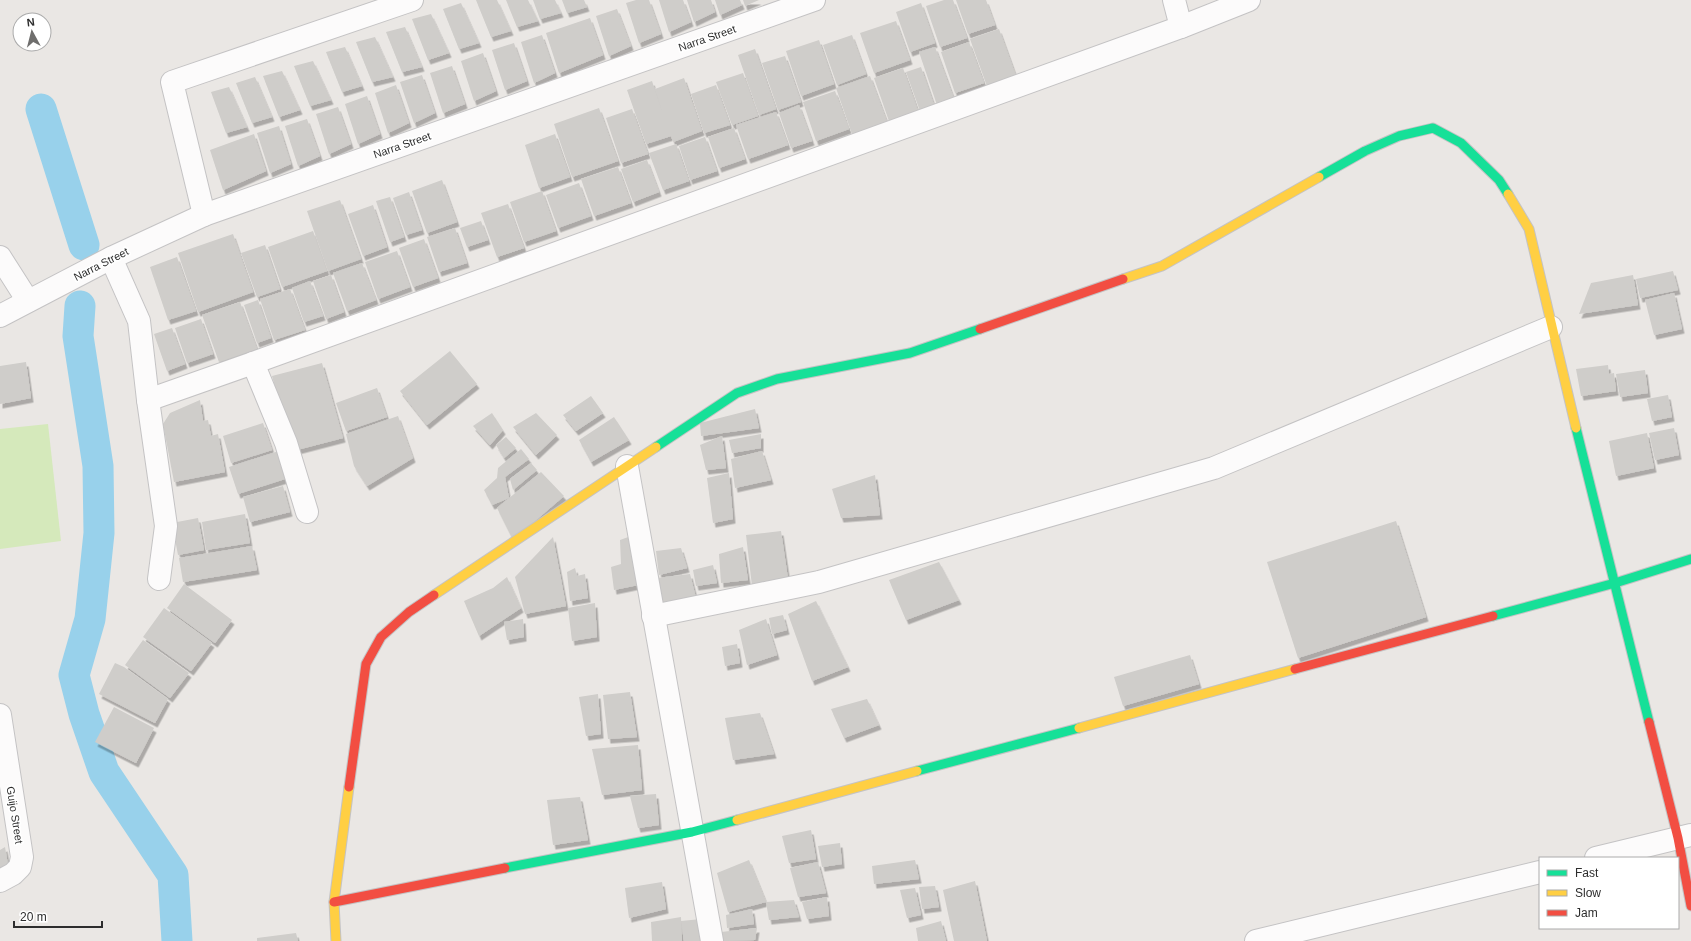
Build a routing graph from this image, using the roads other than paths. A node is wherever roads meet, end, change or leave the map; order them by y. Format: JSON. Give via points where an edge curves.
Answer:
{"nodes":[{"id":1,"x":412,"y":0,"type":"edge"},
{"id":2,"x":814,"y":0,"type":"edge"},
{"id":3,"x":1174,"y":0,"type":"edge"},
{"id":4,"x":1249,"y":0,"type":"edge"},
{"id":5,"x":1181,"y":27,"type":"junction"},
{"id":6,"x":204,"y":215,"type":"junction"},
{"id":7,"x":0,"y":257,"type":"edge"},
{"id":8,"x":111,"y":258,"type":"junction"},
{"id":9,"x":28,"y":301,"type":"junction"},
{"id":10,"x":0,"y":316,"type":"edge"},
{"id":11,"x":1551,"y":327,"type":"junction"},
{"id":12,"x":253,"y":364,"type":"junction"},
{"id":13,"x":148,"y":400,"type":"junction"},
{"id":14,"x":626,"y":466,"type":"junction"},
{"id":15,"x":307,"y":512,"type":"dead end"},
{"id":16,"x":1691,"y":559,"type":"edge"},
{"id":17,"x":159,"y":579,"type":"dead end"},
{"id":18,"x":1615,"y":583,"type":"junction"},
{"id":19,"x":653,"y":616,"type":"junction"},
{"id":20,"x":0,"y":715,"type":"edge"},
{"id":21,"x":692,"y":832,"type":"junction"},
{"id":22,"x":1684,"y":836,"type":"edge"},
{"id":23,"x":1600,"y":857,"type":"edge"},
{"id":24,"x":1539,"y":872,"type":"edge"},
{"id":25,"x":0,"y":881,"type":"edge"},
{"id":26,"x":334,"y":902,"type":"junction"},
{"id":27,"x":1691,"y":906,"type":"edge"},
{"id":28,"x":336,"y":941,"type":"edge"},
{"id":29,"x":712,"y":941,"type":"edge"},
{"id":30,"x":1256,"y":941,"type":"edge"}],
"edges":[{"from":1,"to":6,"type":"street","via":[[172,82]]},
{"from":2,"to":6,"type":"street","name":"Narra Street"},
{"from":3,"to":5,"type":"street"},
{"from":4,"to":5,"type":"street"},
{"from":5,"to":12,"type":"street"},
{"from":6,"to":8,"type":"street","name":"Narra Street"},
{"from":7,"to":9,"type":"street"},
{"from":8,"to":9,"type":"street","name":"Narra Street"},
{"from":8,"to":13,"type":"street","via":[[139,321]]},
{"from":9,"to":10,"type":"street","name":"Narra Street"},
{"from":11,"to":14,"type":"street","via":[[1529,229],[1499,180],[1461,143],[1433,128],[1399,136],[1365,151],[1162,266],[910,353],[777,379],[737,393]]},
{"from":11,"to":18,"type":"street"},
{"from":11,"to":19,"type":"street","via":[[1214,468],[819,582]]},
{"from":12,"to":13,"type":"street"},
{"from":12,"to":15,"type":"street","via":[[286,443]]},
{"from":13,"to":17,"type":"street","via":[[166,526]]},
{"from":14,"to":19,"type":"street"},
{"from":14,"to":26,"type":"street","via":[[409,612],[382,637],[366,664]]},
{"from":16,"to":18,"type":"street"},
{"from":18,"to":21,"type":"street"},
{"from":18,"to":22,"type":"street"},
{"from":19,"to":21,"type":"street"},
{"from":20,"to":25,"type":"street","name":"Guijo Street","via":[[22,857],[20,867]]},
{"from":21,"to":26,"type":"street"},
{"from":21,"to":29,"type":"street"},
{"from":22,"to":23,"type":"street"},
{"from":22,"to":27,"type":"street"},
{"from":24,"to":30,"type":"street"},
{"from":26,"to":28,"type":"street"}]}
